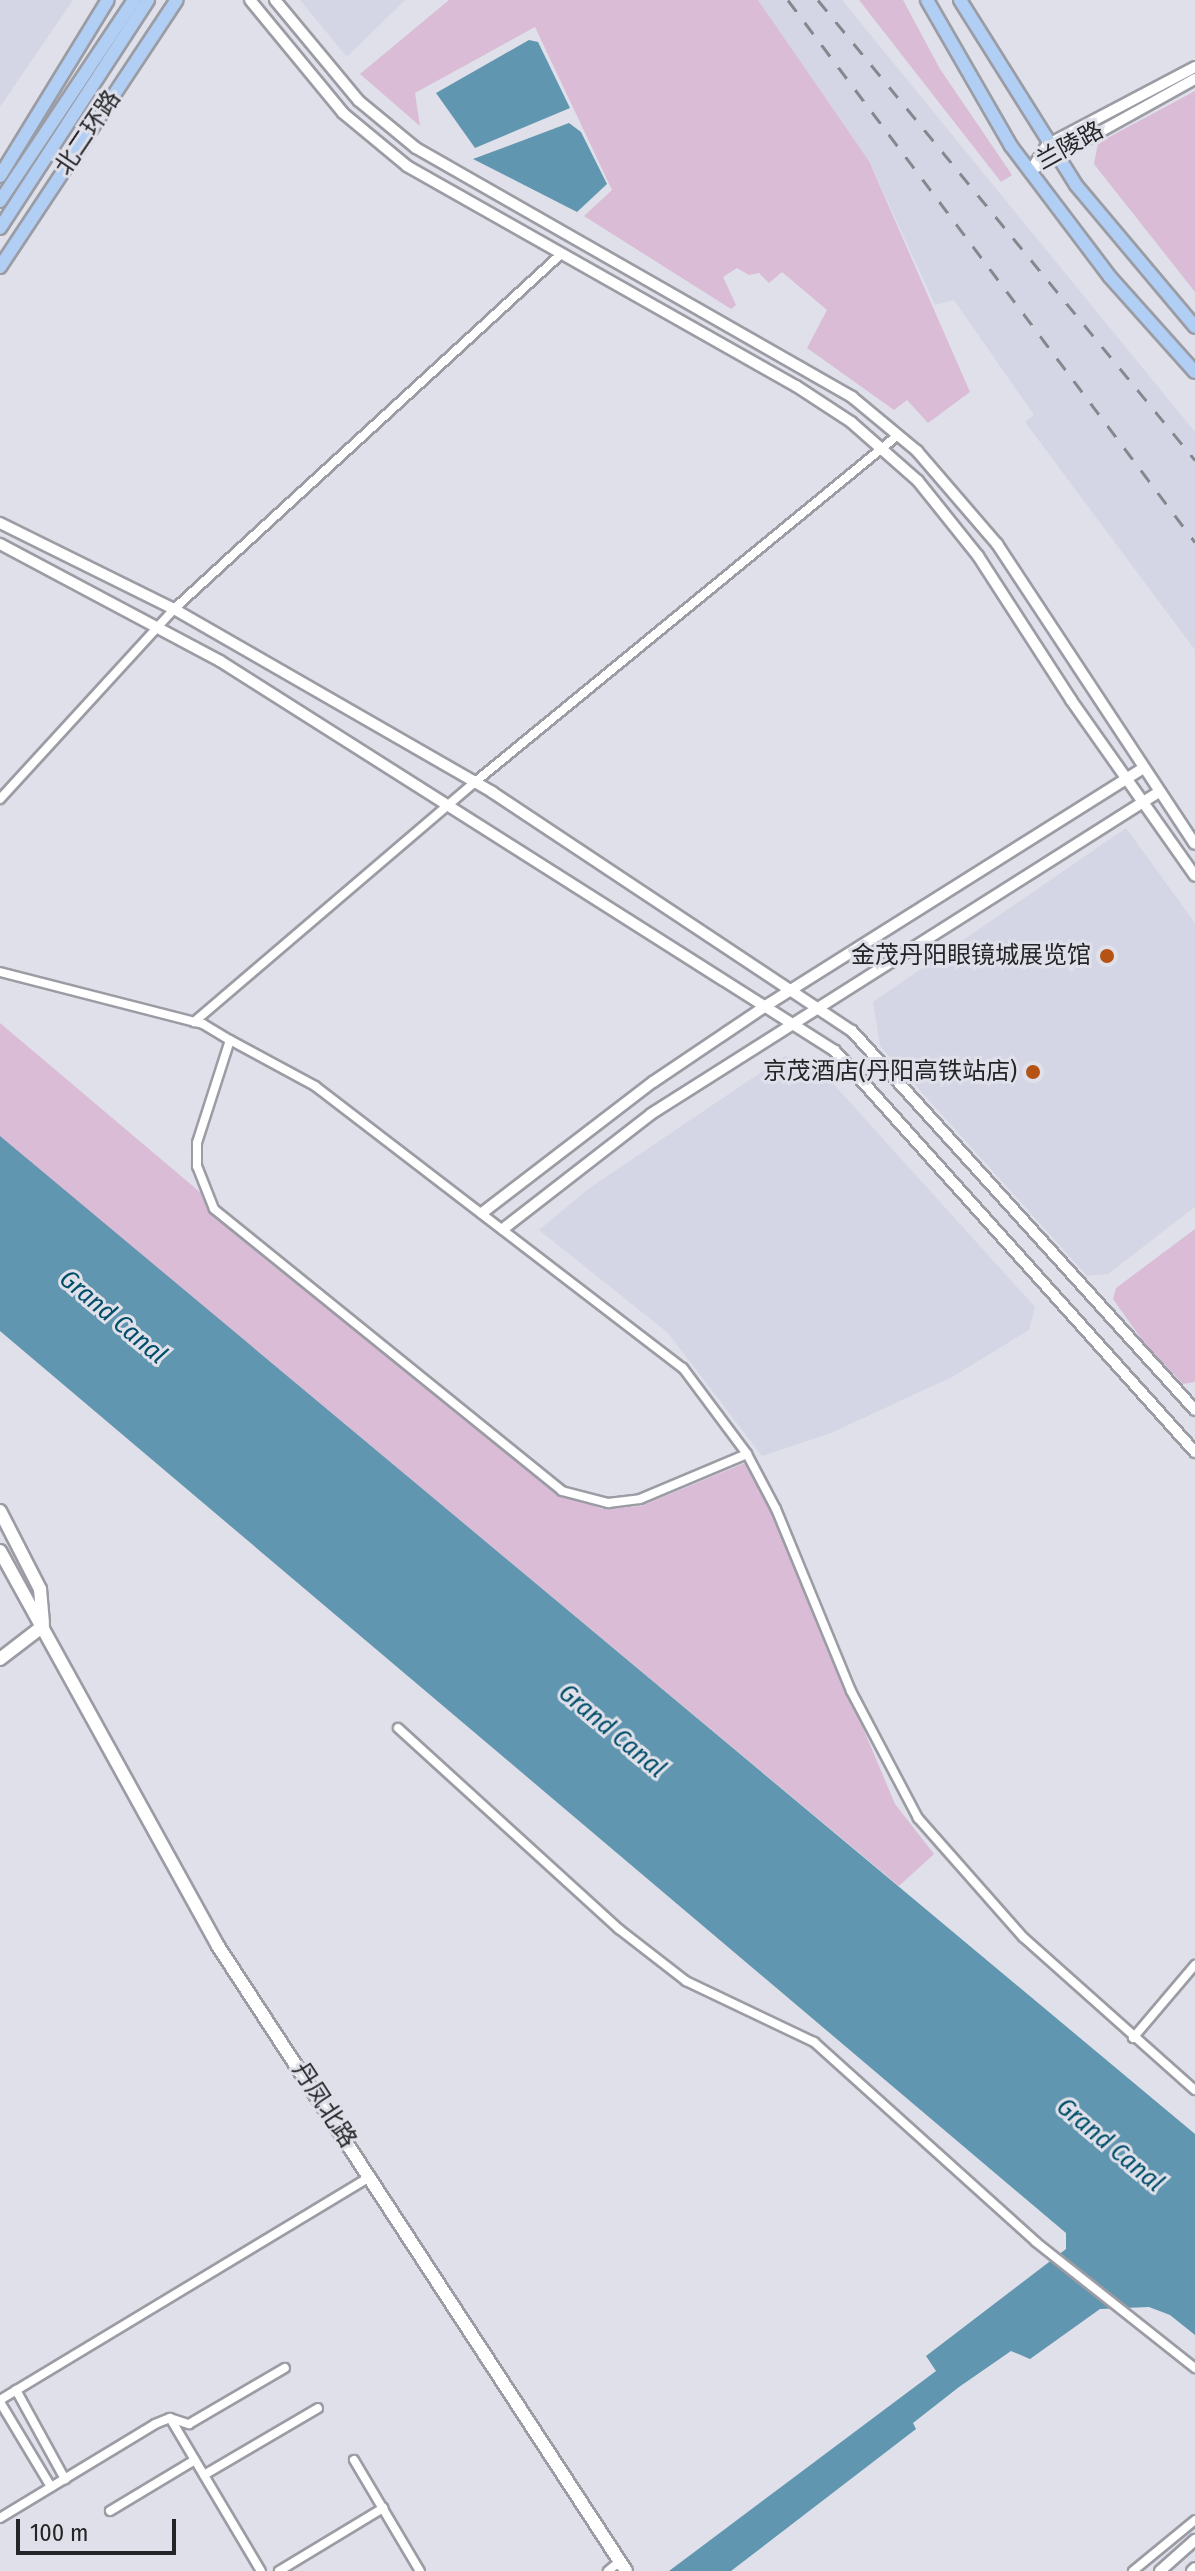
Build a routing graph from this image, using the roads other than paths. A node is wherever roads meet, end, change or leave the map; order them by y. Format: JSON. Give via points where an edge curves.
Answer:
{"nodes":[{"id":1,"x":108,"y":0,"type":"edge"},
{"id":2,"x":134,"y":0,"type":"edge"},
{"id":3,"x":148,"y":0,"type":"edge"},
{"id":4,"x":177,"y":0,"type":"edge"},
{"id":5,"x":250,"y":0,"type":"edge"},
{"id":6,"x":275,"y":0,"type":"edge"},
{"id":7,"x":927,"y":0,"type":"edge"},
{"id":8,"x":960,"y":0,"type":"edge"},
{"id":9,"x":1195,"y":67,"type":"edge"},
{"id":10,"x":1195,"y":79,"type":"edge"},
{"id":11,"x":1050,"y":149,"type":"junction"},
{"id":12,"x":1030,"y":172,"type":"junction"},
{"id":13,"x":0,"y":176,"type":"edge"},
{"id":14,"x":0,"y":201,"type":"edge"},
{"id":15,"x":0,"y":228,"type":"edge"},
{"id":16,"x":560,"y":255,"type":"junction"},
{"id":17,"x":0,"y":267,"type":"edge"},
{"id":18,"x":1195,"y":327,"type":"edge"},
{"id":19,"x":1195,"y":372,"type":"edge"},
{"id":20,"x":898,"y":435,"type":"junction"},
{"id":21,"x":884,"y":451,"type":"junction"},
{"id":22,"x":0,"y":523,"type":"edge"},
{"id":23,"x":0,"y":544,"type":"edge"},
{"id":24,"x":174,"y":609,"type":"junction"},
{"id":25,"x":157,"y":628,"type":"junction"},
{"id":26,"x":1143,"y":768,"type":"junction"},
{"id":27,"x":1126,"y":779,"type":"junction"},
{"id":28,"x":475,"y":782,"type":"junction"},
{"id":29,"x":1159,"y":792,"type":"junction"},
{"id":30,"x":0,"y":799,"type":"edge"},
{"id":31,"x":1143,"y":802,"type":"junction"},
{"id":32,"x":448,"y":805,"type":"junction"},
{"id":33,"x":1195,"y":844,"type":"edge"},
{"id":34,"x":1195,"y":876,"type":"edge"},
{"id":35,"x":0,"y":972,"type":"edge"},
{"id":36,"x":790,"y":990,"type":"junction"},
{"id":37,"x":767,"y":1005,"type":"junction"},
{"id":38,"x":817,"y":1007,"type":"junction"},
{"id":39,"x":194,"y":1022,"type":"junction"},
{"id":40,"x":793,"y":1022,"type":"junction"},
{"id":41,"x":230,"y":1040,"type":"junction"},
{"id":42,"x":482,"y":1213,"type":"junction"},
{"id":43,"x":503,"y":1229,"type":"junction"},
{"id":44,"x":1195,"y":1410,"type":"edge"},
{"id":45,"x":1195,"y":1452,"type":"edge"},
{"id":46,"x":747,"y":1454,"type":"junction"},
{"id":47,"x":0,"y":1511,"type":"edge"},
{"id":48,"x":0,"y":1551,"type":"edge"},
{"id":49,"x":43,"y":1626,"type":"junction"},
{"id":50,"x":0,"y":1659,"type":"edge"},
{"id":51,"x":398,"y":1728,"type":"dead end"},
{"id":52,"x":1195,"y":1965,"type":"edge"},
{"id":53,"x":1133,"y":2038,"type":"junction"},
{"id":54,"x":1195,"y":2090,"type":"edge"},
{"id":55,"x":371,"y":2176,"type":"junction"},
{"id":56,"x":285,"y":2368,"type":"dead end"},
{"id":57,"x":1195,"y":2368,"type":"edge"},
{"id":58,"x":16,"y":2390,"type":"junction"},
{"id":59,"x":0,"y":2401,"type":"edge"},
{"id":60,"x":318,"y":2408,"type":"dead end"},
{"id":61,"x":170,"y":2418,"type":"junction"},
{"id":62,"x":195,"y":2460,"type":"junction"},
{"id":63,"x":354,"y":2460,"type":"dead end"},
{"id":64,"x":204,"y":2475,"type":"junction"},
{"id":65,"x":65,"y":2479,"type":"junction"},
{"id":66,"x":51,"y":2487,"type":"junction"},
{"id":67,"x":383,"y":2508,"type":"junction"},
{"id":68,"x":110,"y":2511,"type":"dead end"},
{"id":69,"x":0,"y":2518,"type":"edge"},
{"id":70,"x":1195,"y":2520,"type":"edge"},
{"id":71,"x":1195,"y":2540,"type":"edge"},
{"id":72,"x":623,"y":2566,"type":"edge"},
{"id":73,"x":261,"y":2571,"type":"edge"},
{"id":74,"x":279,"y":2571,"type":"edge"},
{"id":75,"x":420,"y":2571,"type":"edge"},
{"id":76,"x":608,"y":2571,"type":"edge"},
{"id":77,"x":1133,"y":2571,"type":"edge"},
{"id":78,"x":1160,"y":2571,"type":"edge"}],
"edges":[{"from":1,"to":13,"type":"main road"},
{"from":2,"to":14,"type":"main road"},
{"from":3,"to":15,"type":"main road"},
{"from":4,"to":17,"type":"main road","name":"北二环路"},
{"from":5,"to":16,"type":"street","via":[[343,113],[407,166]]},
{"from":6,"to":20,"type":"street","via":[[359,101],[416,148],[852,397]]},
{"from":7,"to":12,"type":"main road"},
{"from":8,"to":11,"type":"main road"},
{"from":9,"to":11,"type":"street","name":"兰陵路"},
{"from":10,"to":11,"type":"street","name":"兰陵路"},
{"from":11,"to":12,"type":"street","name":"兰陵路"},
{"from":11,"to":18,"type":"main road"},
{"from":12,"to":19,"type":"main road","via":[[1110,277]]},
{"from":16,"to":21,"type":"street","via":[[796,386]]},
{"from":16,"to":24,"type":"street"},
{"from":20,"to":21,"type":"street"},
{"from":20,"to":26,"type":"street","via":[[997,544]]},
{"from":21,"to":27,"type":"street","via":[[963,534]]},
{"from":21,"to":28,"type":"street"},
{"from":22,"to":24,"type":"street"},
{"from":23,"to":25,"type":"street"},
{"from":24,"to":25,"type":"street"},
{"from":24,"to":28,"type":"street"},
{"from":25,"to":30,"type":"street"},
{"from":25,"to":32,"type":"street","via":[[220,661]]},
{"from":26,"to":27,"type":"street"},
{"from":26,"to":29,"type":"street"},
{"from":27,"to":31,"type":"street"},
{"from":27,"to":36,"type":"street"},
{"from":28,"to":32,"type":"street"},
{"from":28,"to":36,"type":"street"},
{"from":29,"to":31,"type":"street"},
{"from":29,"to":33,"type":"street"},
{"from":31,"to":34,"type":"street"},
{"from":31,"to":38,"type":"street"},
{"from":32,"to":37,"type":"street"},
{"from":32,"to":39,"type":"street"},
{"from":35,"to":39,"type":"street"},
{"from":36,"to":37,"type":"street"},
{"from":36,"to":38,"type":"street"},
{"from":37,"to":40,"type":"street"},
{"from":37,"to":42,"type":"street","via":[[653,1082]]},
{"from":38,"to":40,"type":"street"},
{"from":38,"to":44,"type":"street","via":[[852,1031]]},
{"from":39,"to":41,"type":"street"},
{"from":40,"to":43,"type":"street","via":[[651,1114]]},
{"from":40,"to":45,"type":"street","via":[[835,1051]]},
{"from":41,"to":42,"type":"street","via":[[288,1067]]},
{"from":41,"to":46,"type":"street","via":[[197,1143],[197,1166],[214,1209],[509,1452],[562,1491],[608,1503],[640,1499]]},
{"from":42,"to":43,"type":"street"},
{"from":43,"to":46,"type":"street","via":[[683,1368]]},
{"from":46,"to":53,"type":"street","via":[[776,1509],[851,1691],[918,1818],[1023,1937]]},
{"from":47,"to":49,"type":"main road","via":[[40,1589]]},
{"from":48,"to":49,"type":"main road","name":"丹凤北路"},
{"from":49,"to":50,"type":"main road"},
{"from":49,"to":55,"type":"main road","name":"丹凤北路","via":[[218,1946]]},
{"from":51,"to":57,"type":"street","via":[[619,1929],[686,1981],[814,2042],[1046,2249]]},
{"from":52,"to":53,"type":"street"},
{"from":53,"to":54,"type":"street"},
{"from":55,"to":58,"type":"street"},
{"from":55,"to":72,"type":"main road","name":"丹凤北路"},
{"from":56,"to":61,"type":"street","via":[[189,2424]]},
{"from":58,"to":59,"type":"street"},
{"from":58,"to":65,"type":"street"},
{"from":59,"to":66,"type":"street"},
{"from":60,"to":64,"type":"street"},
{"from":61,"to":62,"type":"street"},
{"from":61,"to":65,"type":"street"},
{"from":62,"to":64,"type":"street"},
{"from":62,"to":68,"type":"street"},
{"from":63,"to":67,"type":"street"},
{"from":64,"to":73,"type":"street"},
{"from":65,"to":66,"type":"street"},
{"from":66,"to":69,"type":"street"},
{"from":67,"to":74,"type":"street"},
{"from":67,"to":75,"type":"street"},
{"from":70,"to":77,"type":"street"},
{"from":71,"to":78,"type":"street"},
{"from":72,"to":76,"type":"street"}]}
